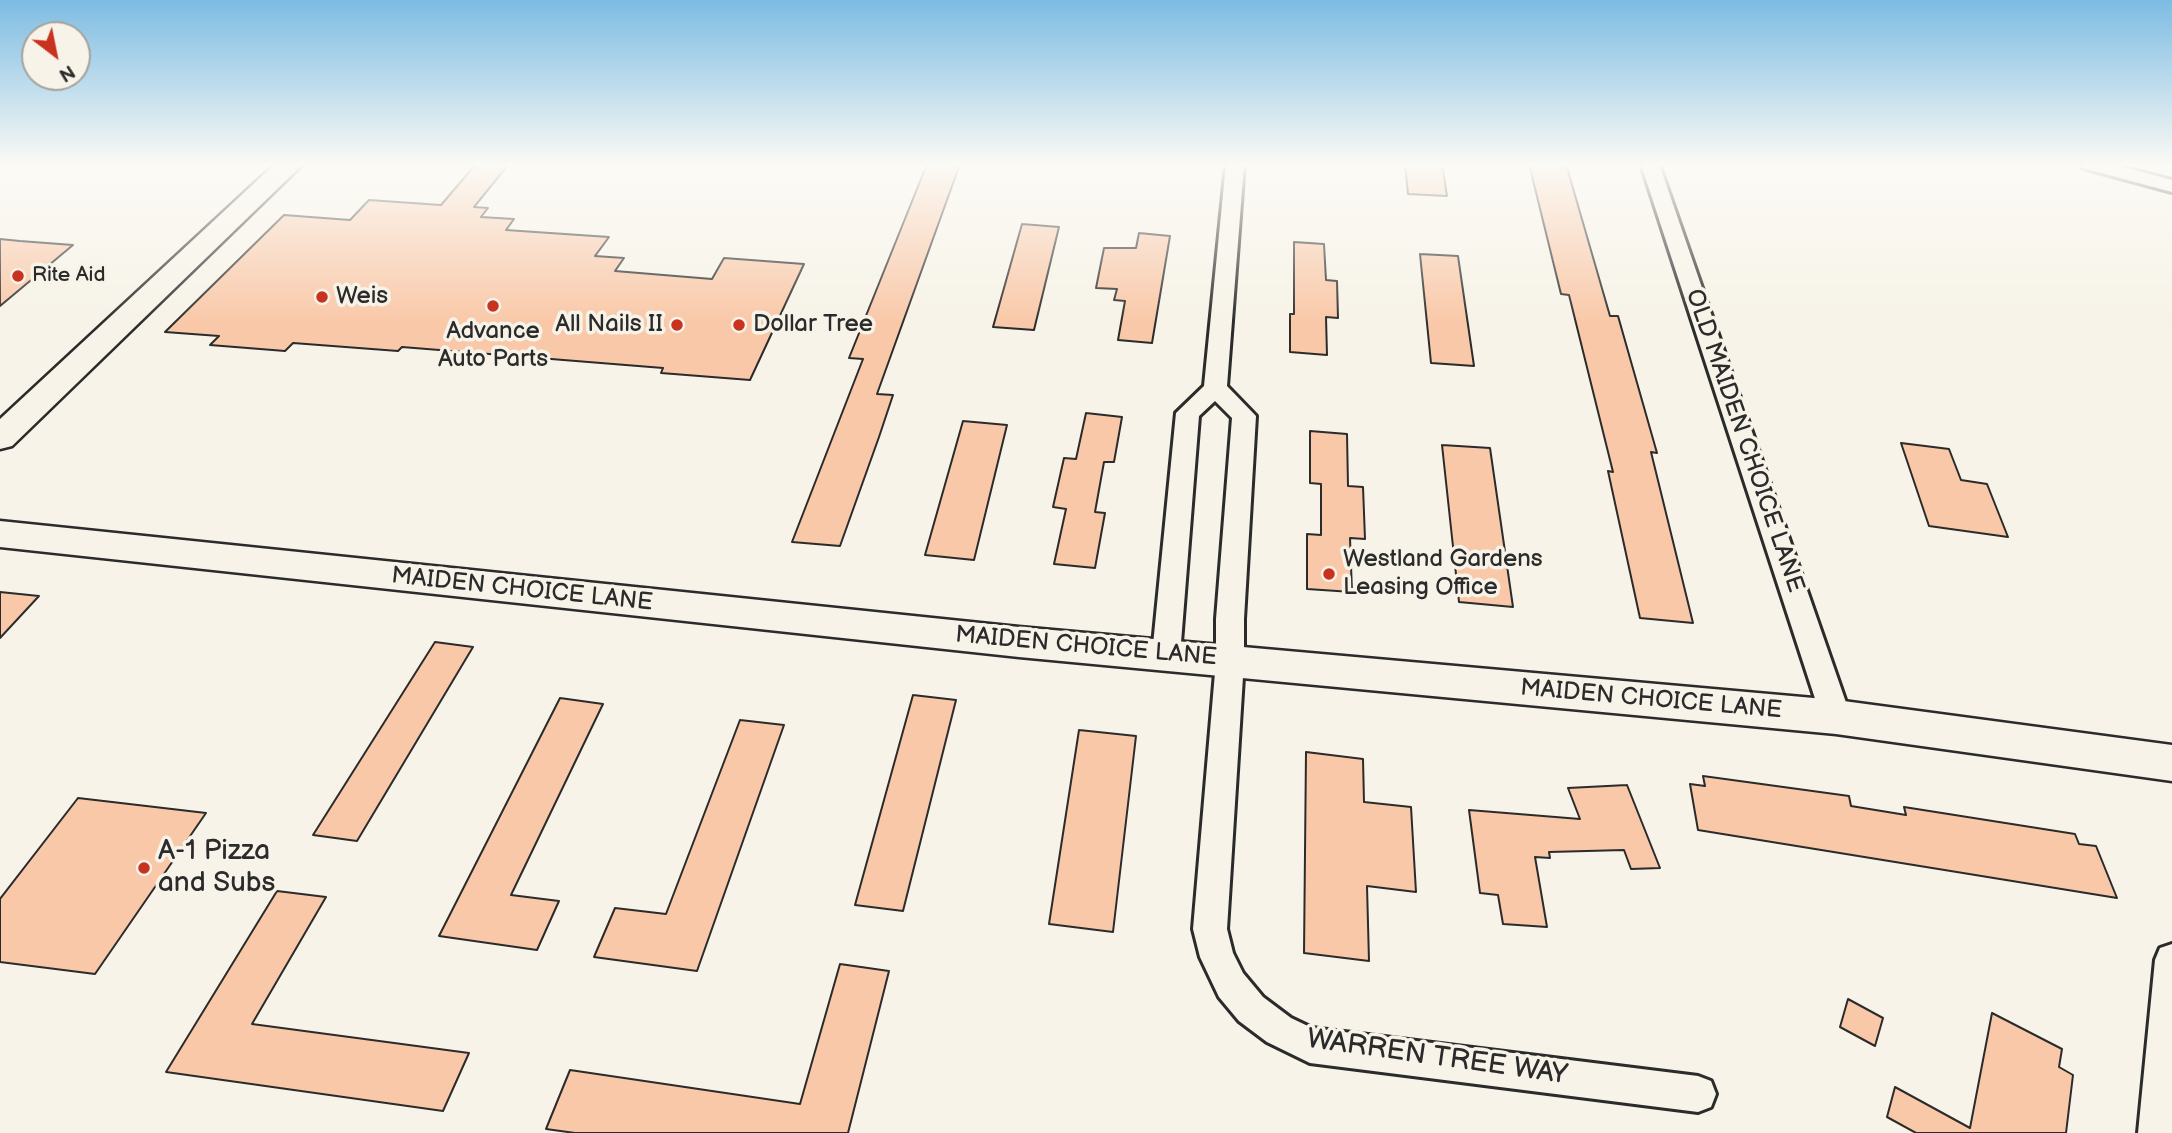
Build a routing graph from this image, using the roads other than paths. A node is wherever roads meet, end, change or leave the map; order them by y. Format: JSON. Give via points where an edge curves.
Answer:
{"nodes":[{"id":1,"x":234,"y":217,"type":"edge"},
{"id":2,"x":1230,"y":217,"type":"edge"},
{"id":3,"x":1668,"y":217,"type":"edge"},
{"id":4,"x":1215,"y":388,"type":"junction"},
{"id":5,"x":0,"y":438,"type":"edge"},
{"id":6,"x":0,"y":534,"type":"edge"},
{"id":7,"x":1166,"y":655,"type":"junction"},
{"id":8,"x":1230,"y":661,"type":"junction"},
{"id":9,"x":1836,"y":717,"type":"junction"},
{"id":10,"x":2172,"y":763,"type":"edge"},
{"id":11,"x":2172,"y":960,"type":"edge"},
{"id":12,"x":1698,"y":1094,"type":"dead end"},
{"id":13,"x":2157,"y":1133,"type":"edge"}],
"edges":[{"from":1,"to":5,"type":"street"},
{"from":2,"to":4,"type":"street"},
{"from":3,"to":9,"type":"street","name":"OLD MAIDEN CHOICE LANE"},
{"from":4,"to":7,"type":"street","via":[[1188,413]]},
{"from":4,"to":8,"type":"street","name":"WARREN TREE WAY","via":[[1244,416]]},
{"from":6,"to":7,"type":"street","name":"MAIDEN CHOICE LANE"},
{"from":7,"to":8,"type":"street","name":"MAIDEN CHOICE LANE"},
{"from":8,"to":9,"type":"street","name":"MAIDEN CHOICE LANE"},
{"from":8,"to":12,"type":"street","name":"WARREN TREE WAY","via":[[1210,929],[1231,985],[1251,1009],[1310,1045]]},
{"from":9,"to":10,"type":"street","name":"MAIDEN CHOICE LANE"},
{"from":11,"to":13,"type":"street"}]}
